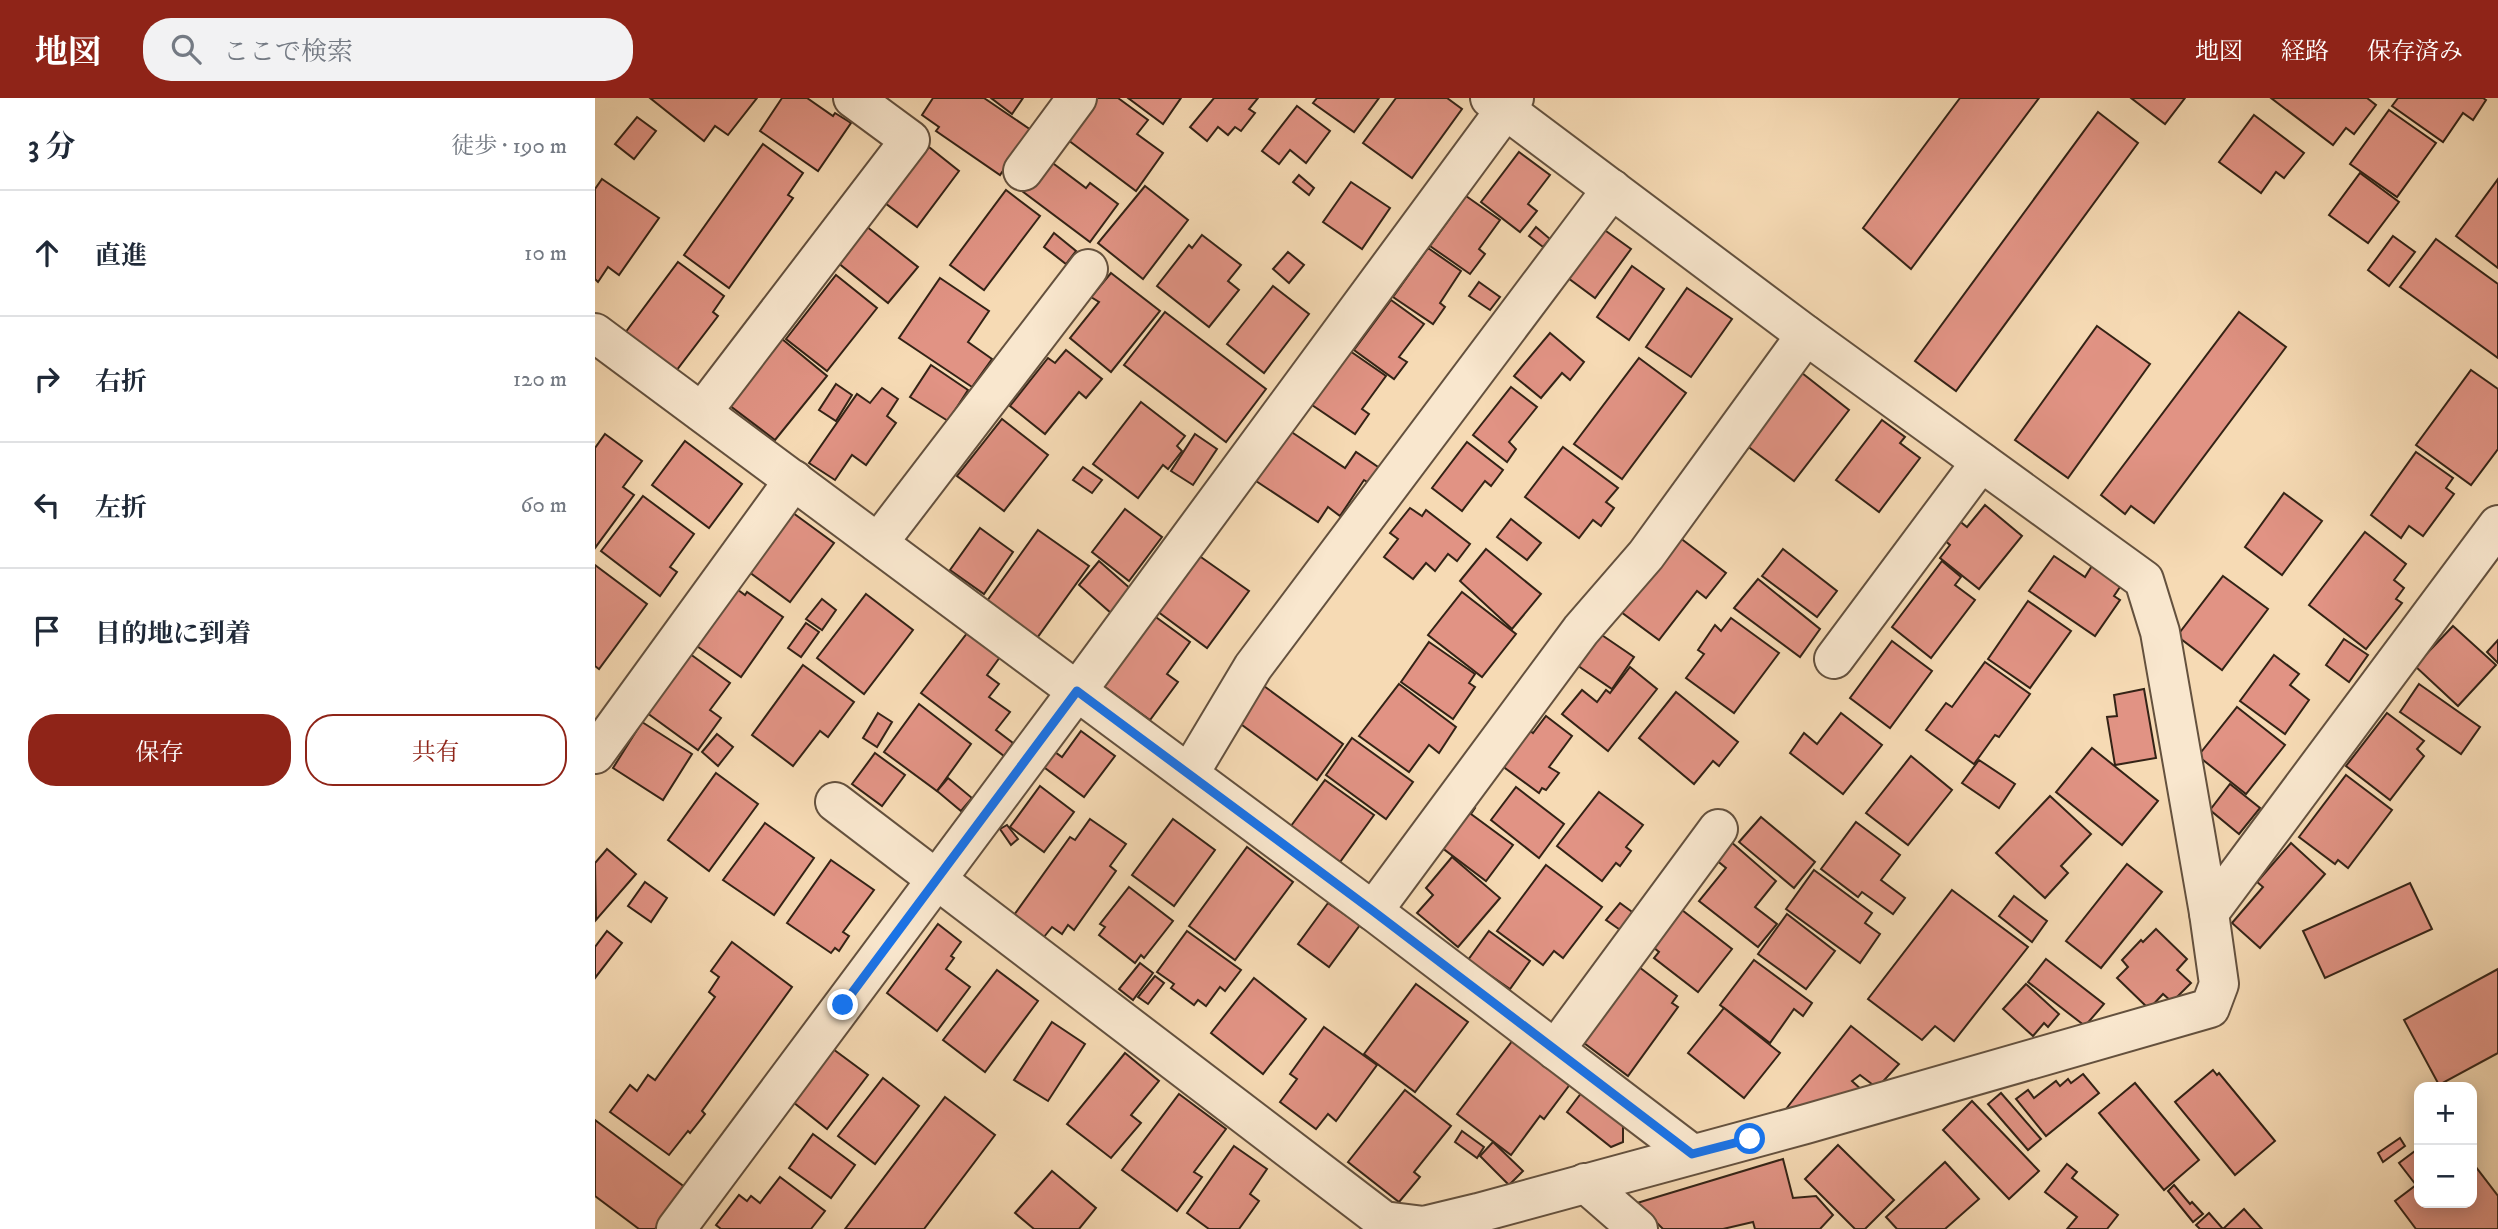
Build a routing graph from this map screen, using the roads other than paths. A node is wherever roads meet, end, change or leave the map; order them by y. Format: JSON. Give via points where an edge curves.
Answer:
{"nodes":[{"id":1,"x":853,"y":98,"type":"edge"},
{"id":2,"x":1077,"y":98,"type":"edge"},
{"id":3,"x":1503,"y":102,"type":"edge"},
{"id":4,"x":1023,"y":171,"type":"dead end"},
{"id":5,"x":1612,"y":190,"type":"junction"},
{"id":6,"x":1088,"y":269,"type":"dead end"},
{"id":7,"x":595,"y":333,"type":"edge"},
{"id":8,"x":1806,"y":335,"type":"junction"},
{"id":9,"x":702,"y":412,"type":"junction"},
{"id":10,"x":1981,"y":462,"type":"junction"},
{"id":11,"x":794,"y":480,"type":"junction"},
{"id":12,"x":2498,"y":525,"type":"edge"},
{"id":13,"x":878,"y":543,"type":"junction"},
{"id":14,"x":1834,"y":659,"type":"dead end"},
{"id":15,"x":1077,"y":691,"type":"junction"},
{"id":16,"x":595,"y":754,"type":"edge"},
{"id":17,"x":1189,"y":774,"type":"junction"},
{"id":18,"x":835,"y":802,"type":"dead end"},
{"id":19,"x":1718,"y":829,"type":"dead end"},
{"id":20,"x":937,"y":879,"type":"junction"},
{"id":21,"x":1373,"y":911,"type":"junction"},
{"id":22,"x":2209,"y":913,"type":"junction"},
{"id":23,"x":1555,"y":1050,"type":"junction"},
{"id":24,"x":1692,"y":1154,"type":"junction"},
{"id":25,"x":1585,"y":1183,"type":"junction"},
{"id":26,"x":676,"y":1229,"type":"edge"},
{"id":27,"x":1638,"y":1229,"type":"edge"}],
"edges":[{"from":1,"to":9,"type":"street","via":[[910,140]]},
{"from":2,"to":4,"type":"street"},
{"from":3,"to":5,"type":"street"},
{"from":3,"to":15,"type":"street"},
{"from":5,"to":8,"type":"street"},
{"from":5,"to":17,"type":"street","via":[[1253,667]]},
{"from":6,"to":13,"type":"street"},
{"from":7,"to":9,"type":"street"},
{"from":8,"to":10,"type":"street"},
{"from":8,"to":21,"type":"street","via":[[1646,555],[1581,630]]},
{"from":9,"to":11,"type":"street"},
{"from":10,"to":14,"type":"street"},
{"from":10,"to":22,"type":"street","via":[[2144,580],[2159,632]]},
{"from":11,"to":13,"type":"street"},
{"from":11,"to":16,"type":"street"},
{"from":12,"to":22,"type":"street"},
{"from":13,"to":15,"type":"street"},
{"from":15,"to":17,"type":"street"},
{"from":15,"to":20,"type":"street"},
{"from":17,"to":21,"type":"street"},
{"from":18,"to":20,"type":"street"},
{"from":19,"to":23,"type":"street"},
{"from":20,"to":25,"type":"street","via":[[1384,1221],[1424,1226]]},
{"from":20,"to":26,"type":"street"},
{"from":21,"to":23,"type":"street"},
{"from":22,"to":24,"type":"street","via":[[2219,984],[2210,1009]]},
{"from":23,"to":24,"type":"street"},
{"from":24,"to":25,"type":"street"},
{"from":25,"to":27,"type":"street"}]}
